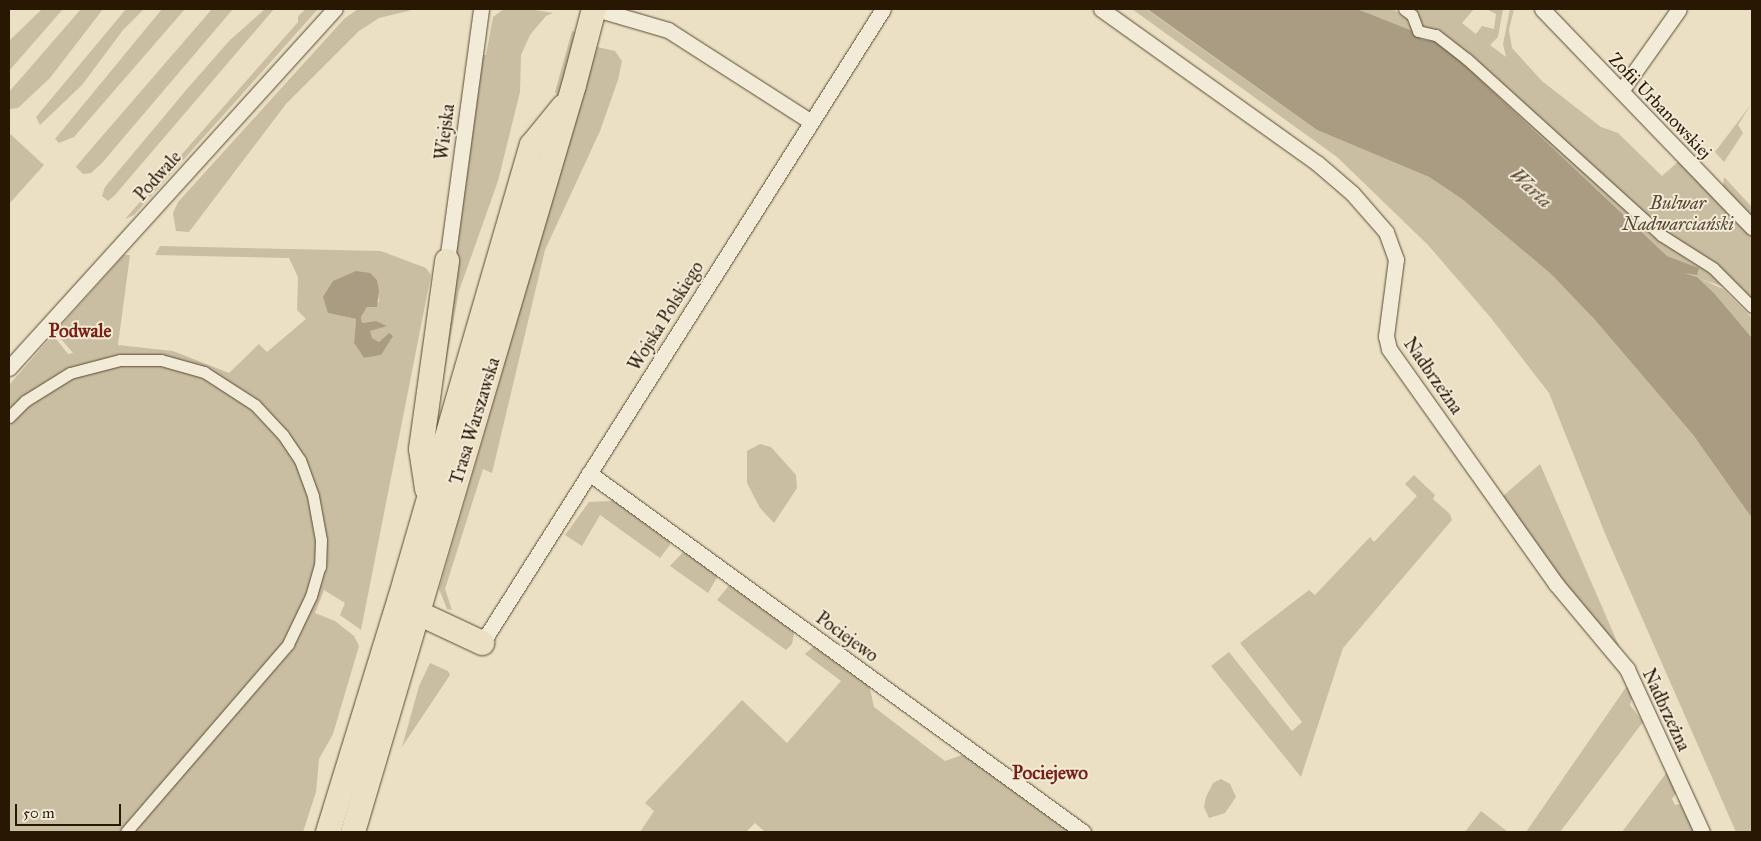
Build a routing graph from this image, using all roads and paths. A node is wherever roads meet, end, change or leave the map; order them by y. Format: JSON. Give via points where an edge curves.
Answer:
{"nodes":[{"id":1,"x":335,"y":9,"type":"edge"},
{"id":2,"x":481,"y":9,"type":"edge"},
{"id":3,"x":595,"y":9,"type":"edge"},
{"id":4,"x":883,"y":9,"type":"edge"},
{"id":5,"x":1101,"y":9,"type":"edge"},
{"id":6,"x":1404,"y":9,"type":"edge"},
{"id":7,"x":1542,"y":9,"type":"edge"},
{"id":8,"x":1679,"y":9,"type":"edge"},
{"id":9,"x":1621,"y":91,"type":"junction"},
{"id":10,"x":570,"y":98,"type":"junction"},
{"id":11,"x":810,"y":122,"type":"junction"},
{"id":12,"x":1752,"y":227,"type":"edge"},
{"id":13,"x":447,"y":261,"type":"joint"},
{"id":14,"x":1752,"y":307,"type":"edge"},
{"id":15,"x":9,"y":368,"type":"edge"},
{"id":16,"x":9,"y":417,"type":"edge"},
{"id":17,"x":589,"y":472,"type":"junction"},
{"id":18,"x":428,"y":496,"type":"junction"},
{"id":19,"x":405,"y":581,"type":"junction"},
{"id":20,"x":418,"y":613,"type":"junction"},
{"id":21,"x":482,"y":643,"type":"joint"},
{"id":22,"x":126,"y":832,"type":"edge"},
{"id":23,"x":328,"y":832,"type":"edge"},
{"id":24,"x":353,"y":832,"type":"edge"},
{"id":25,"x":1083,"y":832,"type":"edge"},
{"id":26,"x":1702,"y":832,"type":"edge"}],
"edges":[{"from":1,"to":15,"type":"street","name":"Podwale"},
{"from":2,"to":13,"type":"street","name":"Wiejska"},
{"from":3,"to":10,"type":"main road","name":"Trasa Warszawska"},
{"from":3,"to":11,"type":"street","via":[[668,30]]},
{"from":4,"to":11,"type":"street","name":"Wojska Polskiego"},
{"from":5,"to":26,"type":"street","name":"Nadbrzeżna","via":[[1317,163],[1352,193],[1386,232],[1396,258],[1386,336],[1390,349],[1564,594],[1627,669]]},
{"from":6,"to":14,"type":"street","via":[[1412,15],[1418,30],[1436,35],[1467,59],[1661,235],[1713,268]]},
{"from":7,"to":9,"type":"street","name":"Zofii Urbanowskiej"},
{"from":8,"to":9,"type":"street"},
{"from":9,"to":12,"type":"street","name":"Zofii Urbanowskiej"},
{"from":10,"to":18,"type":"main road","name":"Trasa Warszawska","via":[[532,145]]},
{"from":10,"to":20,"type":"main road","name":"Trasa Warszawska"},
{"from":11,"to":17,"type":"street","name":"Wojska Polskiego"},
{"from":13,"to":18,"type":"main road","via":[[421,449]]},
{"from":16,"to":22,"type":"street","via":[[25,400],[70,373],[120,360],[161,360],[204,372],[255,405],[283,435],[300,460],[313,496],[321,540],[320,566],[311,596],[288,644]]},
{"from":17,"to":21,"type":"street","name":"Wojska Polskiego"},
{"from":17,"to":25,"type":"street","name":"Pociejewo"},
{"from":18,"to":19,"type":"main road","name":"Trasa Warszawska"},
{"from":19,"to":20,"type":"main road"},
{"from":19,"to":23,"type":"main road","name":"Trasa Warszawska"},
{"from":20,"to":21,"type":"main road"},
{"from":20,"to":24,"type":"main road","name":"Trasa Warszawska"}]}
